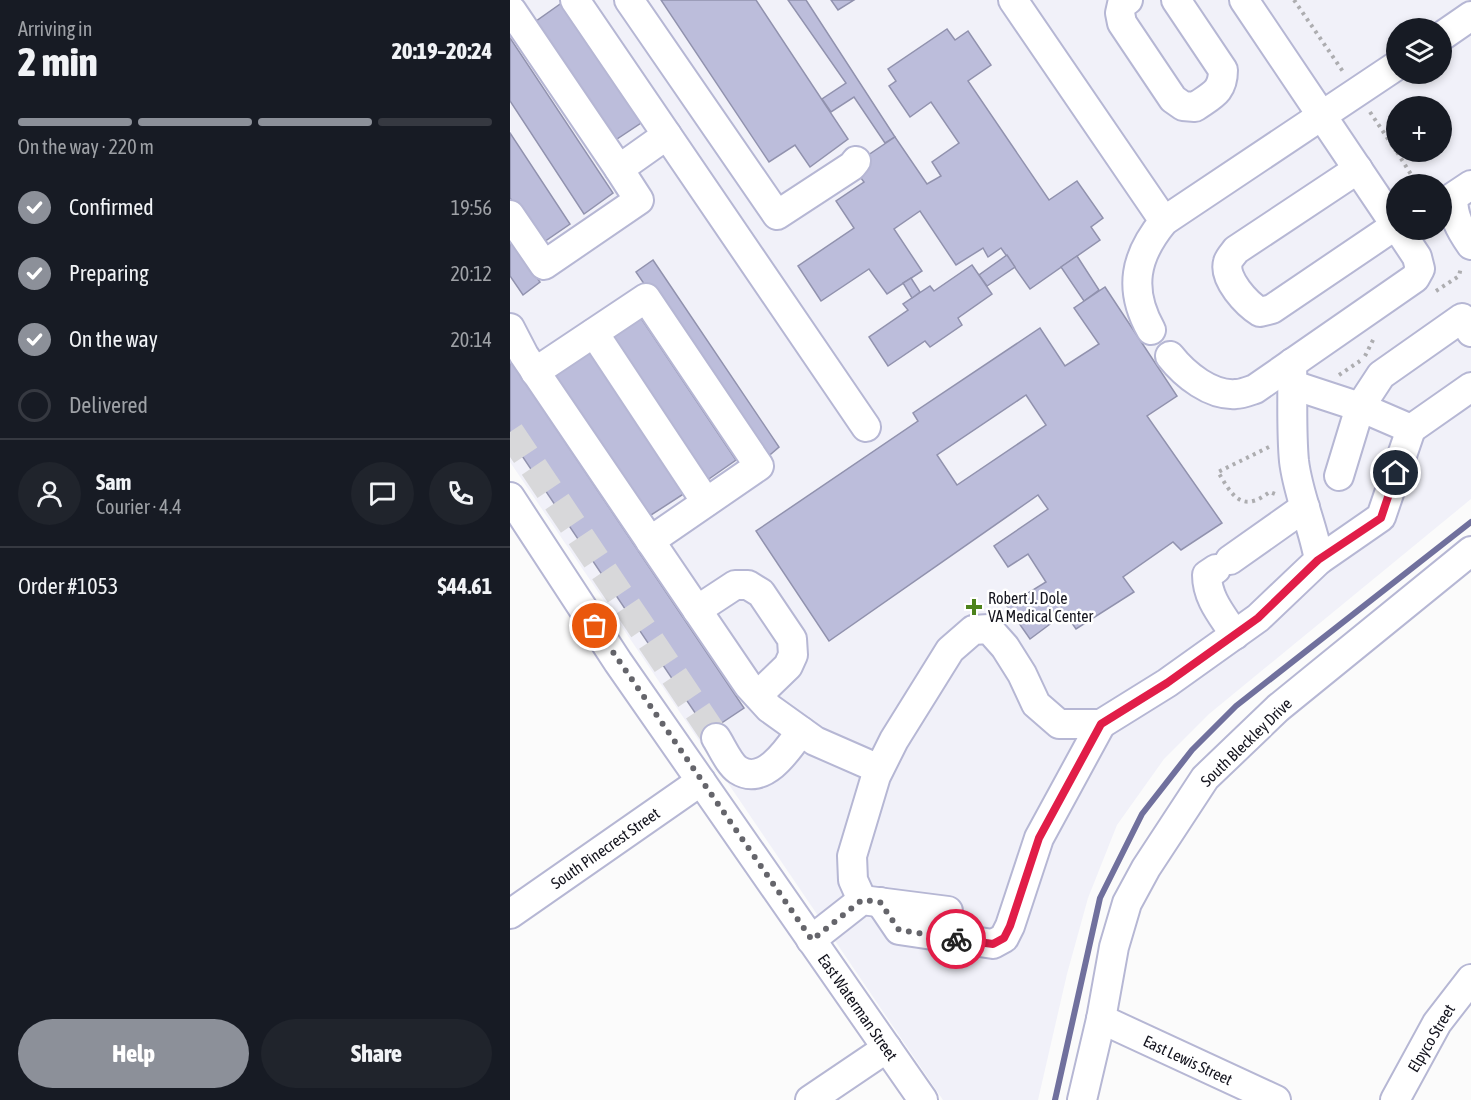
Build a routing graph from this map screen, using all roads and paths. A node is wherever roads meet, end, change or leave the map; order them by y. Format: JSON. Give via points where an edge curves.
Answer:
{"nodes":[{"id":1,"x":575,"y":0,"type":"edge"},
{"id":2,"x":629,"y":0,"type":"edge"},
{"id":3,"x":1014,"y":0,"type":"edge"},
{"id":4,"x":1128,"y":0,"type":"edge"},
{"id":5,"x":1176,"y":0,"type":"edge"},
{"id":6,"x":1244,"y":0,"type":"edge"},
{"id":7,"x":519,"y":5,"type":"edge"},
{"id":8,"x":1471,"y":16,"type":"edge"},
{"id":9,"x":1452,"y":29,"type":"edge"},
{"id":10,"x":1386,"y":73,"type":"edge"},
{"id":11,"x":1322,"y":116,"type":"junction"},
{"id":12,"x":668,"y":135,"type":"junction"},
{"id":13,"x":856,"y":161,"type":"dead end"},
{"id":14,"x":619,"y":169,"type":"junction"},
{"id":15,"x":1358,"y":169,"type":"junction"},
{"id":16,"x":1471,"y":185,"type":"edge"},
{"id":17,"x":1386,"y":211,"type":"edge"},
{"id":18,"x":510,"y":214,"type":"edge"},
{"id":19,"x":1164,"y":221,"type":"junction"},
{"id":20,"x":1386,"y":234,"type":"edge"},
{"id":21,"x":1406,"y":240,"type":"edge"},
{"id":22,"x":1464,"y":253,"type":"edge"},
{"id":23,"x":1432,"y":294,"type":"dead end"},
{"id":24,"x":1468,"y":321,"type":"edge"},
{"id":25,"x":1151,"y":330,"type":"dead end"},
{"id":26,"x":1378,"y":330,"type":"dead end"},
{"id":27,"x":511,"y":331,"type":"edge"},
{"id":28,"x":594,"y":333,"type":"junction"},
{"id":29,"x":1170,"y":356,"type":"dead end"},
{"id":30,"x":535,"y":372,"type":"junction"},
{"id":31,"x":1293,"y":374,"type":"junction"},
{"id":32,"x":1471,"y":387,"type":"edge"},
{"id":33,"x":1328,"y":396,"type":"junction"},
{"id":34,"x":1360,"y":407,"type":"junction"},
{"id":35,"x":867,"y":427,"type":"dead end"},
{"id":36,"x":1411,"y":429,"type":"junction"},
{"id":37,"x":1294,"y":443,"type":"junction"},
{"id":38,"x":1339,"y":476,"type":"dead end"},
{"id":39,"x":1277,"y":495,"type":"dead end"},
{"id":40,"x":510,"y":497,"type":"edge"},
{"id":41,"x":706,"y":502,"type":"junction"},
{"id":42,"x":1305,"y":507,"type":"junction"},
{"id":43,"x":518,"y":526,"type":"edge"},
{"id":44,"x":650,"y":541,"type":"junction"},
{"id":45,"x":1471,"y":551,"type":"edge"},
{"id":46,"x":1318,"y":560,"type":"junction"},
{"id":47,"x":697,"y":610,"type":"junction"},
{"id":48,"x":1235,"y":634,"type":"junction"},
{"id":49,"x":758,"y":695,"type":"junction"},
{"id":50,"x":1101,"y":724,"type":"junction"},
{"id":51,"x":801,"y":730,"type":"junction"},
{"id":52,"x":716,"y":738,"type":"tunnel mouth"},
{"id":53,"x":879,"y":769,"type":"junction"},
{"id":54,"x":701,"y":781,"type":"junction"},
{"id":55,"x":871,"y":901,"type":"junction"},
{"id":56,"x":948,"y":911,"type":"dead end"},
{"id":57,"x":510,"y":914,"type":"edge"},
{"id":58,"x":812,"y":940,"type":"junction"},
{"id":59,"x":1471,"y":979,"type":"edge"},
{"id":60,"x":1101,"y":1019,"type":"junction"},
{"id":61,"x":887,"y":1048,"type":"junction"},
{"id":62,"x":810,"y":1100,"type":"edge"},
{"id":63,"x":923,"y":1100,"type":"edge"},
{"id":64,"x":1082,"y":1100,"type":"edge"},
{"id":65,"x":1276,"y":1100,"type":"edge"},
{"id":66,"x":1395,"y":1100,"type":"edge"}],
"edges":[{"from":1,"to":12,"type":"street"},
{"from":2,"to":13,"type":"street","via":[[777,215]]},
{"from":3,"to":19,"type":"street"},
{"from":4,"to":5,"type":"street","via":[[1122,3],[1122,23],[1173,99],[1183,106],[1195,107],[1219,91],[1224,70]]},
{"from":6,"to":11,"type":"street"},
{"from":7,"to":14,"type":"street"},
{"from":8,"to":9,"type":"street"},
{"from":10,"to":11,"type":"street"},
{"from":11,"to":15,"type":"street"},
{"from":11,"to":19,"type":"street"},
{"from":12,"to":14,"type":"street"},
{"from":12,"to":35,"type":"street"},
{"from":14,"to":18,"type":"street","via":[[639,200],[544,265]]},
{"from":15,"to":17,"type":"street"},
{"from":15,"to":20,"type":"street","via":[[1236,250],[1227,262],[1229,277],[1247,303],[1260,312],[1272,309]]},
{"from":16,"to":22,"type":"street","via":[[1453,197]]},
{"from":19,"to":25,"type":"street","via":[[1142,254],[1137,273],[1138,295]]},
{"from":21,"to":31,"type":"street","via":[[1418,257],[1420,269],[1415,278]]},
{"from":22,"to":23,"type":"path","via":[[1459,276]]},
{"from":24,"to":34,"type":"street","via":[[1381,375]]},
{"from":26,"to":33,"type":"path","via":[[1364,358],[1333,380]]},
{"from":27,"to":30,"type":"street"},
{"from":28,"to":30,"type":"street"},
{"from":28,"to":41,"type":"street"},
{"from":28,"to":41,"type":"street","via":[[646,298],[759,466]]},
{"from":29,"to":31,"type":"street","via":[[1215,392],[1236,394]]},
{"from":30,"to":44,"type":"street"},
{"from":31,"to":33,"type":"street"},
{"from":31,"to":37,"type":"street"},
{"from":32,"to":36,"type":"street"},
{"from":33,"to":34,"type":"street"},
{"from":34,"to":36,"type":"street"},
{"from":34,"to":38,"type":"street"},
{"from":36,"to":46,"type":"street","via":[[1381,518]]},
{"from":37,"to":39,"type":"path","via":[[1275,444],[1218,472],[1240,500],[1252,502],[1270,492]]},
{"from":37,"to":42,"type":"street"},
{"from":40,"to":43,"type":"street","name":"East Waterman Street"},
{"from":41,"to":44,"type":"street"},
{"from":42,"to":46,"type":"street"},
{"from":42,"to":48,"type":"street","via":[[1207,575],[1211,598]]},
{"from":43,"to":54,"type":"street","name":"East Waterman Street"},
{"from":44,"to":47,"type":"street"},
{"from":45,"to":60,"type":"street","name":"South Bleckley Drive","via":[[1278,708],[1205,778],[1127,903],[1114,947]]},
{"from":46,"to":48,"type":"street","via":[[1258,618]]},
{"from":47,"to":49,"type":"street"},
{"from":47,"to":49,"type":"street","via":[[735,585],[748,585],[761,593],[792,639],[793,655],[788,666]]},
{"from":48,"to":50,"type":"street"},
{"from":49,"to":51,"type":"street","via":[[769,708]]},
{"from":50,"to":53,"type":"street","via":[[1059,724],[1036,704],[1022,674],[989,629],[973,630],[950,650]]},
{"from":50,"to":55,"type":"street","via":[[1039,838],[1004,938],[993,944],[899,930]]},
{"from":51,"to":52,"type":"street","via":[[784,755],[760,772],[748,774],[737,769]]},
{"from":51,"to":53,"type":"street","via":[[815,741]]},
{"from":53,"to":55,"type":"street","via":[[852,856],[853,880]]},
{"from":54,"to":57,"type":"street","name":"South Pinecrest Street"},
{"from":54,"to":58,"type":"street","name":"East Waterman Street"},
{"from":55,"to":56,"type":"street"},
{"from":55,"to":58,"type":"street"},
{"from":58,"to":61,"type":"street","name":"East Waterman Street"},
{"from":59,"to":66,"type":"street","name":"Elpyco Street","via":[[1437,1023]]},
{"from":60,"to":64,"type":"street","name":"South Bleckley Drive"},
{"from":60,"to":65,"type":"street","name":"East Lewis Street"},
{"from":61,"to":62,"type":"street"},
{"from":61,"to":63,"type":"street","name":"East Waterman Street"}]}
